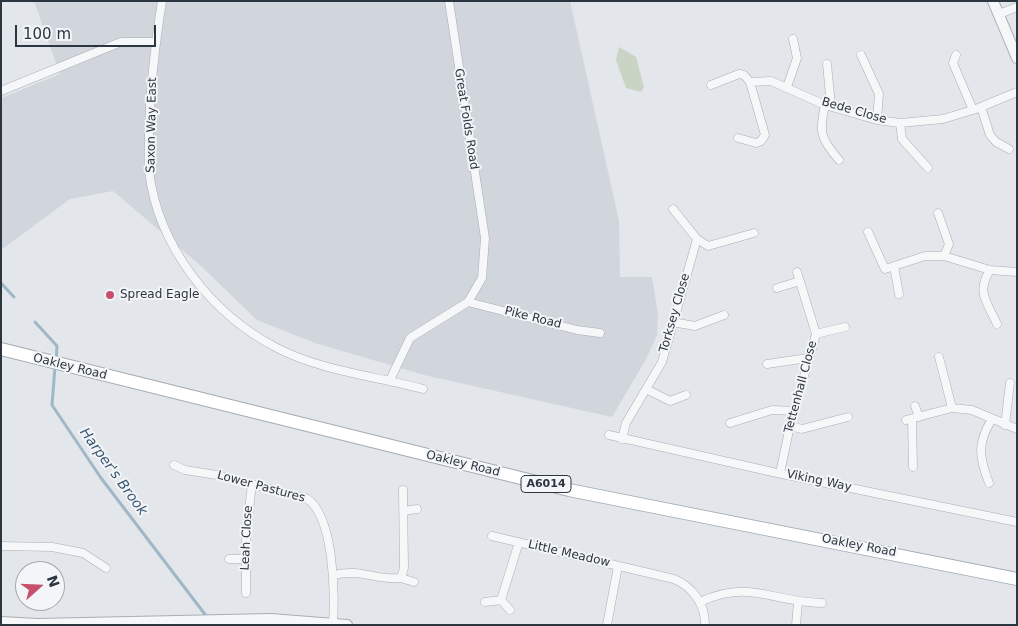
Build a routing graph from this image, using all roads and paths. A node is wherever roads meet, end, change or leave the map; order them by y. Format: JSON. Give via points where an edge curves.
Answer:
{"nodes":[{"id":1,"x":162,"y":1,"type":"edge"},
{"id":2,"x":448,"y":1,"type":"edge"},
{"id":3,"x":993,"y":1,"type":"edge"},
{"id":4,"x":1017,"y":7,"type":"edge"},
{"id":5,"x":999,"y":14,"type":"junction"},
{"id":6,"x":793,"y":39,"type":"dead end"},
{"id":7,"x":156,"y":42,"type":"junction"},
{"id":8,"x":861,"y":55,"type":"dead end"},
{"id":9,"x":956,"y":55,"type":"dead end"},
{"id":10,"x":1017,"y":58,"type":"edge"},
{"id":11,"x":827,"y":64,"type":"dead end"},
{"id":12,"x":750,"y":82,"type":"junction"},
{"id":13,"x":711,"y":85,"type":"dead end"},
{"id":14,"x":787,"y":87,"type":"junction"},
{"id":15,"x":1,"y":91,"type":"edge"},
{"id":16,"x":1017,"y":92,"type":"edge"},
{"id":17,"x":828,"y":105,"type":"junction"},
{"id":18,"x":981,"y":107,"type":"junction"},
{"id":19,"x":973,"y":110,"type":"junction"},
{"id":20,"x":877,"y":120,"type":"junction"},
{"id":21,"x":900,"y":123,"type":"junction"},
{"id":22,"x":738,"y":138,"type":"dead end"},
{"id":23,"x":1009,"y":149,"type":"dead end"},
{"id":24,"x":839,"y":160,"type":"dead end"},
{"id":25,"x":928,"y":168,"type":"dead end"},
{"id":26,"x":673,"y":209,"type":"dead end"},
{"id":27,"x":938,"y":213,"type":"dead end"},
{"id":28,"x":868,"y":232,"type":"dead end"},
{"id":29,"x":754,"y":233,"type":"dead end"},
{"id":30,"x":697,"y":239,"type":"junction"},
{"id":31,"x":944,"y":256,"type":"junction"},
{"id":32,"x":894,"y":266,"type":"junction"},
{"id":33,"x":990,"y":270,"type":"junction"},
{"id":34,"x":797,"y":272,"type":"dead end"},
{"id":35,"x":1017,"y":272,"type":"edge"},
{"id":36,"x":800,"y":281,"type":"junction"},
{"id":37,"x":777,"y":288,"type":"dead end"},
{"id":38,"x":900,"y":294,"type":"dead end"},
{"id":39,"x":468,"y":302,"type":"junction"},
{"id":40,"x":724,"y":315,"type":"dead end"},
{"id":41,"x":672,"y":322,"type":"junction"},
{"id":42,"x":997,"y":324,"type":"dead end"},
{"id":43,"x":844,"y":327,"type":"dead end"},
{"id":44,"x":600,"y":333,"type":"dead end"},
{"id":45,"x":816,"y":334,"type":"junction"},
{"id":46,"x":1,"y":349,"type":"edge"},
{"id":47,"x":939,"y":357,"type":"dead end"},
{"id":48,"x":808,"y":358,"type":"junction"},
{"id":49,"x":767,"y":364,"type":"dead end"},
{"id":50,"x":390,"y":380,"type":"junction"},
{"id":51,"x":1010,"y":383,"type":"dead end"},
{"id":52,"x":423,"y":389,"type":"dead end"},
{"id":53,"x":646,"y":389,"type":"junction"},
{"id":54,"x":686,"y":395,"type":"dead end"},
{"id":55,"x":915,"y":406,"type":"dead end"},
{"id":56,"x":952,"y":408,"type":"junction"},
{"id":57,"x":794,"y":411,"type":"junction"},
{"id":58,"x":848,"y":417,"type":"dead end"},
{"id":59,"x":912,"y":419,"type":"junction"},
{"id":60,"x":992,"y":419,"type":"junction"},
{"id":61,"x":730,"y":423,"type":"dead end"},
{"id":62,"x":1005,"y":425,"type":"junction"},
{"id":63,"x":790,"y":426,"type":"junction"},
{"id":64,"x":1017,"y":429,"type":"edge"},
{"id":65,"x":609,"y":435,"type":"dead end"},
{"id":66,"x":622,"y":439,"type":"junction"},
{"id":67,"x":174,"y":465,"type":"dead end"},
{"id":68,"x":913,"y":467,"type":"dead end"},
{"id":69,"x":780,"y":473,"type":"junction"},
{"id":70,"x":989,"y":483,"type":"dead end"},
{"id":71,"x":252,"y":484,"type":"junction"},
{"id":72,"x":403,"y":490,"type":"dead end"},
{"id":73,"x":417,"y":509,"type":"dead end"},
{"id":74,"x":404,"y":511,"type":"junction"},
{"id":75,"x":1017,"y":522,"type":"edge"},
{"id":76,"x":492,"y":536,"type":"dead end"},
{"id":77,"x":519,"y":542,"type":"junction"},
{"id":78,"x":1,"y":546,"type":"edge"},
{"id":79,"x":229,"y":559,"type":"dead end"},
{"id":80,"x":245,"y":559,"type":"junction"},
{"id":81,"x":618,"y":566,"type":"junction"},
{"id":82,"x":106,"y":568,"type":"dead end"},
{"id":83,"x":334,"y":575,"type":"junction"},
{"id":84,"x":401,"y":578,"type":"junction"},
{"id":85,"x":1017,"y":579,"type":"edge"},
{"id":86,"x":414,"y":582,"type":"dead end"},
{"id":87,"x":246,"y":592,"type":"dead end"},
{"id":88,"x":501,"y":600,"type":"junction"},
{"id":89,"x":485,"y":602,"type":"dead end"},
{"id":90,"x":700,"y":602,"type":"junction"},
{"id":91,"x":798,"y":602,"type":"junction"},
{"id":92,"x":822,"y":603,"type":"dead end"},
{"id":93,"x":510,"y":610,"type":"dead end"},
{"id":94,"x":1,"y":622,"type":"edge"},
{"id":95,"x":105,"y":623,"type":"edge"},
{"id":96,"x":333,"y":623,"type":"junction"},
{"id":97,"x":346,"y":625,"type":"edge"},
{"id":98,"x":607,"y":625,"type":"edge"},
{"id":99,"x":704,"y":625,"type":"edge"},
{"id":100,"x":796,"y":625,"type":"edge"}],
"edges":[{"from":1,"to":7,"type":"street","name":"Saxon Way East"},
{"from":2,"to":39,"type":"street","name":"Great Folds Road","via":[[484,238],[482,278]]},
{"from":3,"to":5,"type":"street"},
{"from":4,"to":5,"type":"street"},
{"from":5,"to":10,"type":"street"},
{"from":6,"to":14,"type":"street","via":[[797,58]]},
{"from":7,"to":15,"type":"street","via":[[121,42]]},
{"from":7,"to":50,"type":"street","name":"Saxon Way East","via":[[150,95],[149,170],[157,206],[190,273],[220,309],[239,325],[278,348],[316,363]]},
{"from":8,"to":20,"type":"street","via":[[879,94]]},
{"from":9,"to":19,"type":"street","via":[[953,63]]},
{"from":11,"to":17,"type":"street"},
{"from":12,"to":13,"type":"street","name":"Bede Close","via":[[739,74]]},
{"from":12,"to":14,"type":"street","name":"Bede Close","via":[[771,81]]},
{"from":12,"to":22,"type":"street","via":[[765,135],[756,142]]},
{"from":14,"to":17,"type":"street","name":"Bede Close"},
{"from":16,"to":18,"type":"street","name":"Bede Close"},
{"from":17,"to":20,"type":"street","name":"Bede Close"},
{"from":17,"to":24,"type":"street","via":[[820,128],[826,144]]},
{"from":18,"to":19,"type":"street","name":"Bede Close"},
{"from":18,"to":23,"type":"street","via":[[990,135]]},
{"from":19,"to":21,"type":"street","name":"Bede Close","via":[[943,119]]},
{"from":20,"to":21,"type":"street","name":"Bede Close"},
{"from":21,"to":25,"type":"street","via":[[902,139]]},
{"from":26,"to":30,"type":"street"},
{"from":27,"to":31,"type":"street","via":[[949,244]]},
{"from":28,"to":32,"type":"street","via":[[885,269]]},
{"from":29,"to":30,"type":"street","via":[[708,246]]},
{"from":30,"to":41,"type":"street","name":"Torksey Close"},
{"from":31,"to":32,"type":"street","via":[[925,256]]},
{"from":31,"to":33,"type":"street"},
{"from":32,"to":38,"type":"street"},
{"from":33,"to":35,"type":"street"},
{"from":33,"to":42,"type":"street","via":[[983,281],[982,292]]},
{"from":34,"to":36,"type":"street","name":"Tettenhall Close"},
{"from":36,"to":37,"type":"street"},
{"from":36,"to":45,"type":"street","name":"Tettenhall Close"},
{"from":39,"to":44,"type":"street","name":"Pike Road"},
{"from":39,"to":50,"type":"street","via":[[410,338]]},
{"from":40,"to":41,"type":"street","via":[[695,326]]},
{"from":41,"to":53,"type":"street","name":"Torksey Close","via":[[662,362]]},
{"from":43,"to":45,"type":"street"},
{"from":45,"to":48,"type":"street","name":"Tettenhall Close"},
{"from":46,"to":85,"type":"main road","name":"Oakley Road","number":"A6014","via":[[569,490]]},
{"from":47,"to":56,"type":"street"},
{"from":48,"to":49,"type":"street"},
{"from":48,"to":57,"type":"street","name":"Tettenhall Close"},
{"from":50,"to":52,"type":"street","name":"Saxon Way East"},
{"from":51,"to":62,"type":"street"},
{"from":53,"to":54,"type":"street","via":[[670,401]]},
{"from":53,"to":66,"type":"street","name":"Torksey Close","via":[[626,423]]},
{"from":55,"to":59,"type":"street"},
{"from":56,"to":59,"type":"street"},
{"from":56,"to":60,"type":"street","via":[[972,410]]},
{"from":57,"to":61,"type":"street","via":[[772,410]]},
{"from":57,"to":63,"type":"street","name":"Tettenhall Close"},
{"from":58,"to":63,"type":"street","via":[[802,429]]},
{"from":59,"to":68,"type":"street"},
{"from":60,"to":62,"type":"street"},
{"from":60,"to":70,"type":"street","via":[[980,445],[982,465]]},
{"from":62,"to":64,"type":"street"},
{"from":63,"to":69,"type":"street","name":"Tettenhall Close"},
{"from":65,"to":66,"type":"street","name":"Viking Way"},
{"from":66,"to":69,"type":"street","name":"Viking Way"},
{"from":67,"to":71,"type":"street","name":"Lower Pastures"},
{"from":69,"to":75,"type":"street","name":"Viking Way"},
{"from":71,"to":80,"type":"street","name":"Leah Close"},
{"from":71,"to":83,"type":"street","name":"Lower Pastures","via":[[306,498],[316,504],[325,525]]},
{"from":72,"to":74,"type":"street"},
{"from":73,"to":74,"type":"street"},
{"from":74,"to":84,"type":"street","via":[[404,568]]},
{"from":76,"to":77,"type":"street","name":"Little Meadow"},
{"from":77,"to":81,"type":"street","name":"Little Meadow"},
{"from":77,"to":88,"type":"street","name":"Little Meadow"},
{"from":78,"to":82,"type":"street","via":[[52,547],[83,553]]},
{"from":79,"to":80,"type":"street"},
{"from":80,"to":87,"type":"street","name":"Leah Close"},
{"from":81,"to":90,"type":"street","name":"Little Meadow","via":[[674,579],[688,587]]},
{"from":81,"to":98,"type":"street","name":"Little Meadow"},
{"from":83,"to":84,"type":"street","via":[[357,572]]},
{"from":83,"to":96,"type":"street","name":"Lower Pastures"},
{"from":84,"to":86,"type":"street"},
{"from":88,"to":89,"type":"street"},
{"from":88,"to":93,"type":"street"},
{"from":90,"to":91,"type":"street","via":[[725,592],[746,590]]},
{"from":90,"to":99,"type":"street"},
{"from":91,"to":92,"type":"street"},
{"from":91,"to":100,"type":"street"},
{"from":94,"to":95,"type":"street"},
{"from":95,"to":96,"type":"street","via":[[197,620]]},
{"from":96,"to":97,"type":"street"}]}
